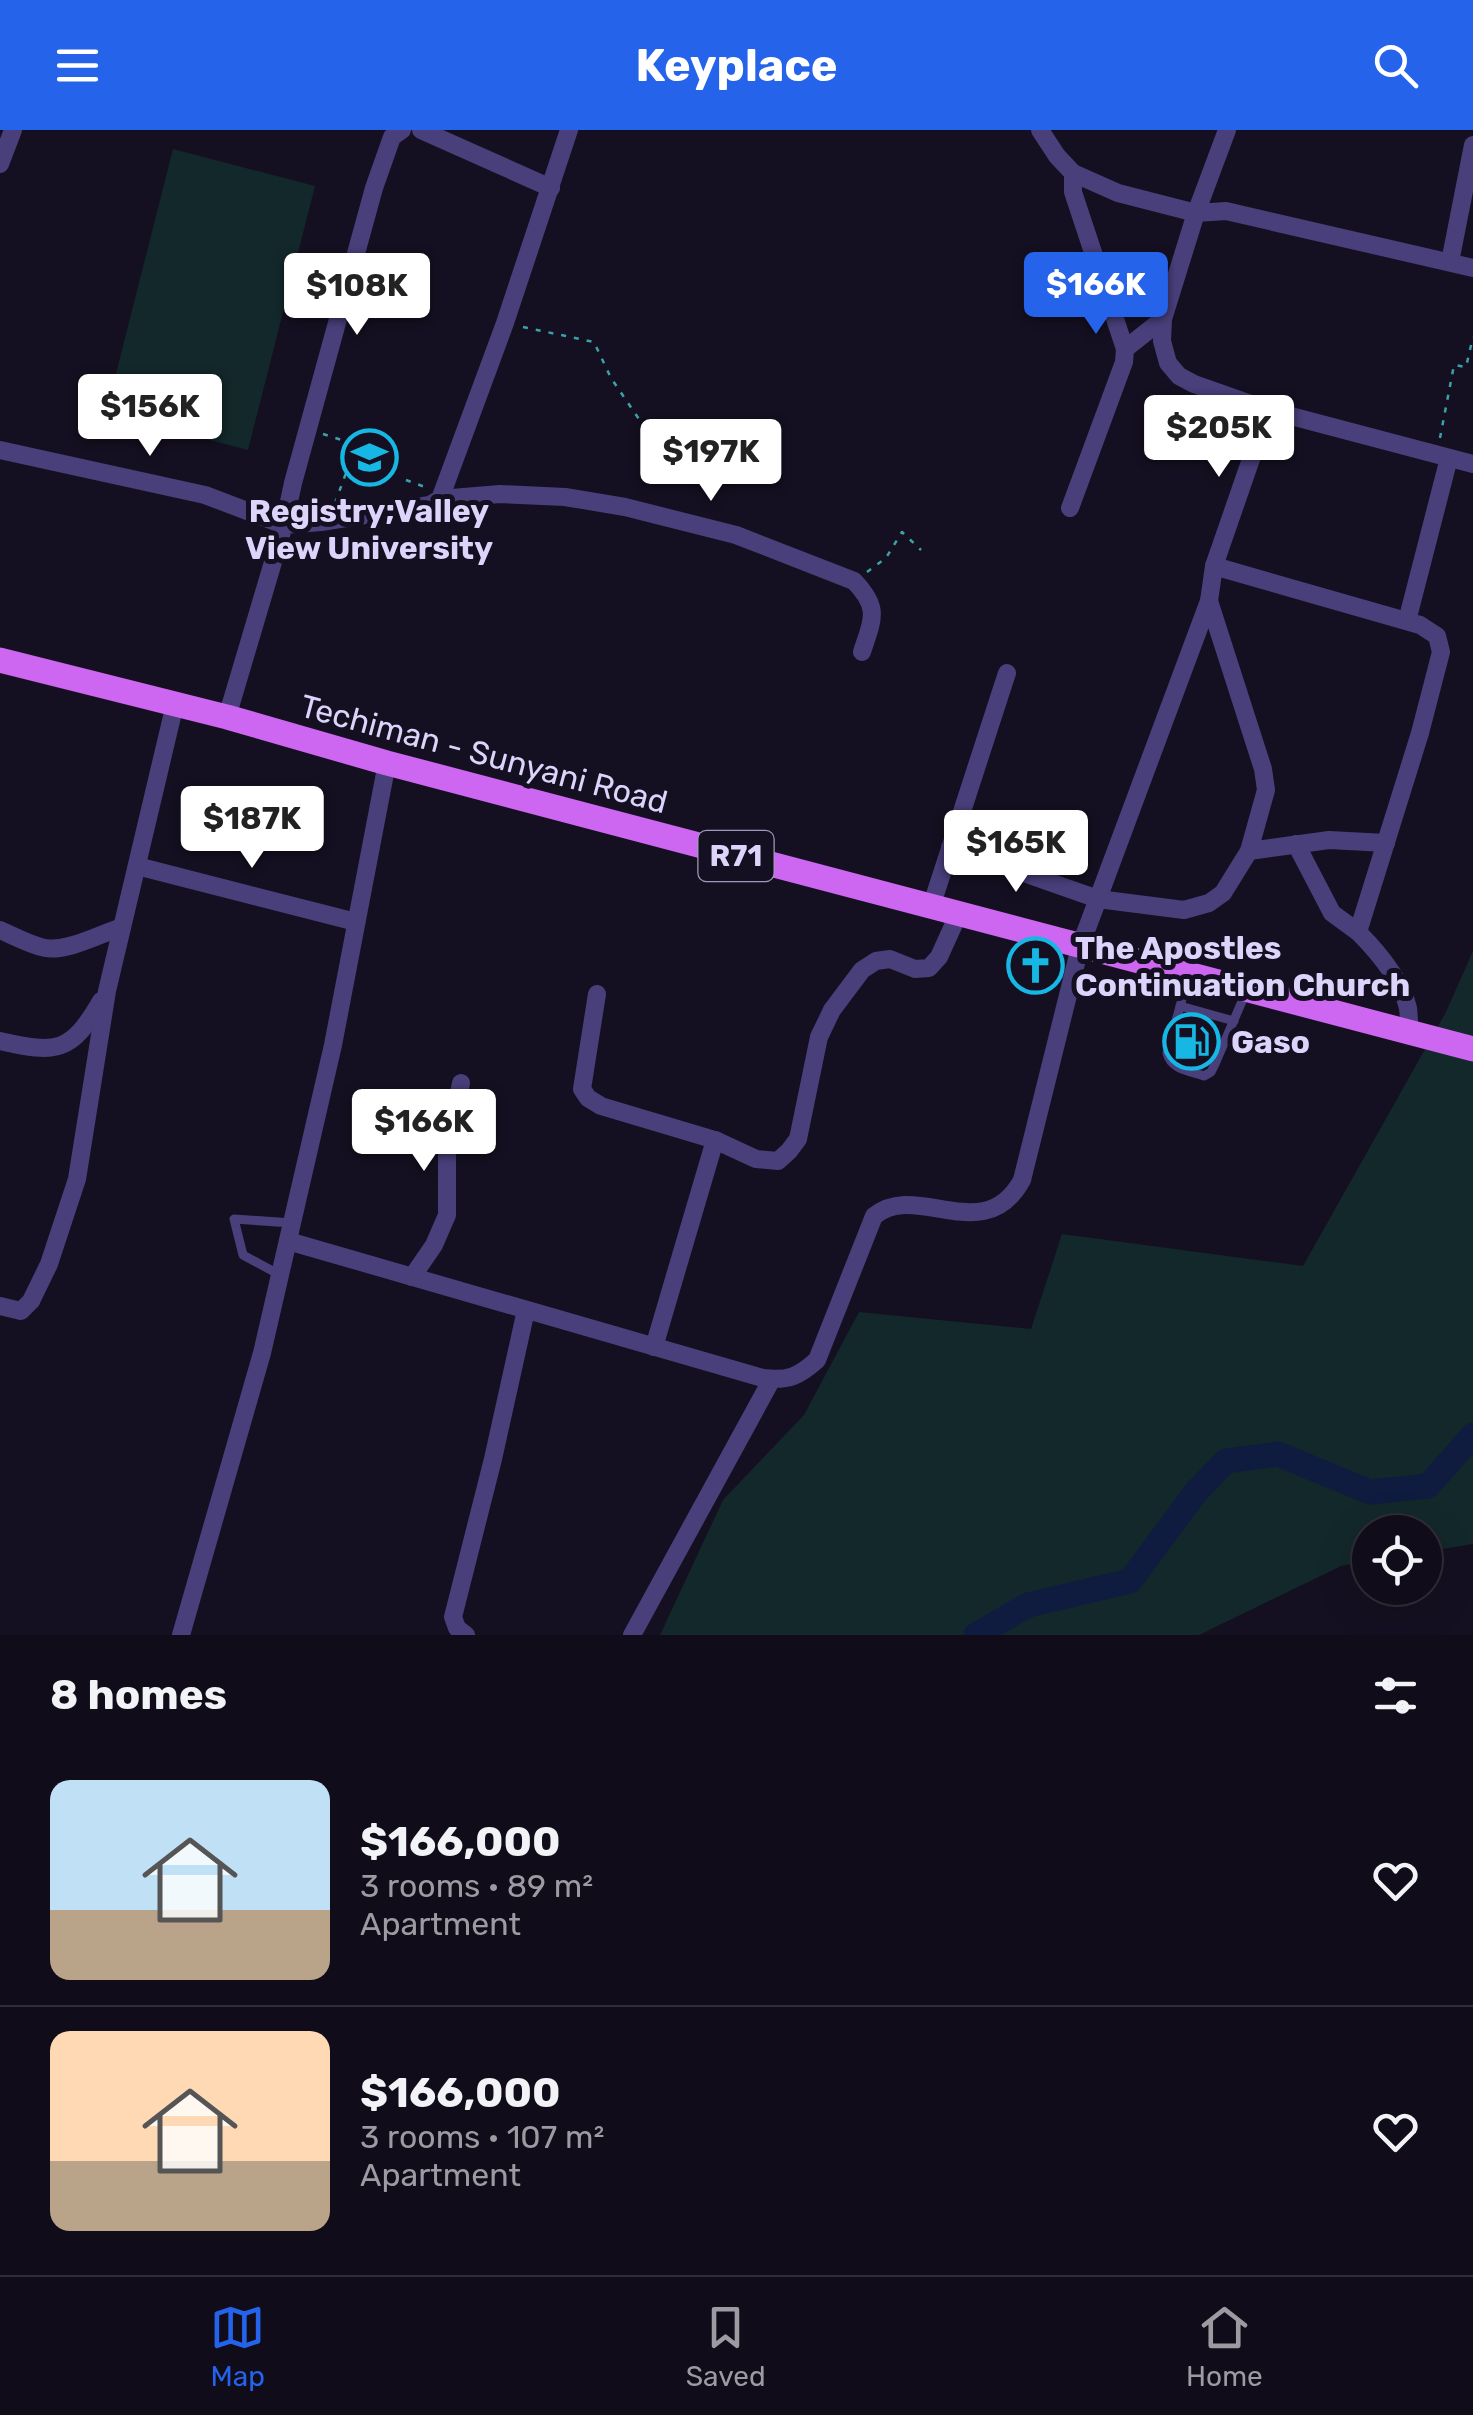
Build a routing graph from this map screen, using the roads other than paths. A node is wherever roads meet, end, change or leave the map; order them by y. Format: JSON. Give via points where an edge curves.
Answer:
{"nodes":[{"id":1,"x":13,"y":130,"type":"edge"},
{"id":2,"x":402,"y":130,"type":"edge"},
{"id":3,"x":420,"y":130,"type":"edge"},
{"id":4,"x":570,"y":130,"type":"edge"},
{"id":5,"x":1040,"y":130,"type":"edge"},
{"id":6,"x":1227,"y":130,"type":"edge"},
{"id":7,"x":1473,"y":145,"type":"edge"},
{"id":8,"x":1,"y":159,"type":"edge"},
{"id":9,"x":1074,"y":173,"type":"junction"},
{"id":10,"x":551,"y":188,"type":"junction"},
{"id":11,"x":1196,"y":213,"type":"junction"},
{"id":12,"x":1450,"y":262,"type":"junction"},
{"id":13,"x":1473,"y":268,"type":"edge"},
{"id":14,"x":1163,"y":319,"type":"junction"},
{"id":15,"x":1124,"y":349,"type":"junction"},
{"id":16,"x":1268,"y":410,"type":"junction"},
{"id":17,"x":0,"y":450,"type":"edge"},
{"id":18,"x":1443,"y":456,"type":"junction"},
{"id":19,"x":1473,"y":464,"type":"edge"},
{"id":20,"x":293,"y":483,"type":"junction"},
{"id":21,"x":440,"y":500,"type":"junction"},
{"id":22,"x":1070,"y":508,"type":"dead end"},
{"id":23,"x":324,"y":522,"type":"junction"},
{"id":24,"x":284,"y":525,"type":"junction"},
{"id":25,"x":1214,"y":566,"type":"junction"},
{"id":26,"x":1209,"y":601,"type":"junction"},
{"id":27,"x":1407,"y":621,"type":"junction"},
{"id":28,"x":862,"y":652,"type":"dead end"},
{"id":29,"x":0,"y":660,"type":"edge"},
{"id":30,"x":1007,"y":673,"type":"dead end"},
{"id":31,"x":174,"y":704,"type":"junction"},
{"id":32,"x":227,"y":717,"type":"junction"},
{"id":33,"x":386,"y":763,"type":"junction"},
{"id":34,"x":1386,"y":843,"type":"junction"},
{"id":35,"x":1296,"y":844,"type":"junction"},
{"id":36,"x":950,"y":847,"type":"junction"},
{"id":37,"x":1249,"y":851,"type":"junction"},
{"id":38,"x":137,"y":866,"type":"junction"},
{"id":39,"x":1098,"y":899,"type":"junction"},
{"id":40,"x":930,"y":908,"type":"junction"},
{"id":41,"x":958,"y":915,"type":"junction"},
{"id":42,"x":356,"y":922,"type":"junction"},
{"id":43,"x":122,"y":928,"type":"junction"},
{"id":44,"x":0,"y":930,"type":"edge"},
{"id":45,"x":1358,"y":932,"type":"junction"},
{"id":46,"x":1080,"y":947,"type":"junction"},
{"id":47,"x":1188,"y":976,"type":"junction"},
{"id":48,"x":108,"y":991,"type":"junction"},
{"id":49,"x":1247,"y":991,"type":"junction"},
{"id":50,"x":598,"y":994,"type":"dead end"},
{"id":51,"x":1180,"y":1006,"type":"junction"},
{"id":52,"x":1234,"y":1020,"type":"junction"},
{"id":53,"x":1410,"y":1034,"type":"junction"},
{"id":54,"x":0,"y":1041,"type":"edge"},
{"id":55,"x":1473,"y":1050,"type":"edge"},
{"id":56,"x":461,"y":1083,"type":"dead end"},
{"id":57,"x":715,"y":1140,"type":"junction"},
{"id":58,"x":290,"y":1232,"type":"junction"},
{"id":59,"x":280,"y":1275,"type":"junction"},
{"id":60,"x":412,"y":1277,"type":"junction"},
{"id":61,"x":0,"y":1306,"type":"edge"},
{"id":62,"x":526,"y":1310,"type":"junction"},
{"id":63,"x":654,"y":1347,"type":"junction"},
{"id":64,"x":772,"y":1380,"type":"junction"},
{"id":65,"x":182,"y":1635,"type":"edge"},
{"id":66,"x":466,"y":1635,"type":"edge"},
{"id":67,"x":632,"y":1635,"type":"edge"}],
"edges":[{"from":1,"to":8,"type":"street"},
{"from":2,"to":20,"type":"street","via":[[392,136],[374,188]]},
{"from":3,"to":10,"type":"street"},
{"from":4,"to":10,"type":"street"},
{"from":5,"to":9,"type":"street"},
{"from":6,"to":11,"type":"street"},
{"from":7,"to":12,"type":"street"},
{"from":9,"to":11,"type":"street","via":[[1118,193]]},
{"from":9,"to":15,"type":"street","via":[[1073,192]]},
{"from":10,"to":21,"type":"street"},
{"from":11,"to":12,"type":"street","via":[[1226,211]]},
{"from":11,"to":14,"type":"street"},
{"from":12,"to":13,"type":"street"},
{"from":14,"to":15,"type":"street"},
{"from":14,"to":16,"type":"street","via":[[1168,364],[1179,376]]},
{"from":15,"to":22,"type":"street"},
{"from":16,"to":18,"type":"street"},
{"from":16,"to":25,"type":"street"},
{"from":17,"to":24,"type":"street","via":[[205,495]]},
{"from":18,"to":19,"type":"street"},
{"from":18,"to":27,"type":"street"},
{"from":20,"to":23,"type":"street","via":[[301,506]]},
{"from":20,"to":24,"type":"street"},
{"from":21,"to":23,"type":"street"},
{"from":21,"to":28,"type":"street","via":[[565,496],[736,535],[854,581],[874,613]]},
{"from":23,"to":24,"type":"street"},
{"from":24,"to":32,"type":"street"},
{"from":25,"to":26,"type":"street"},
{"from":25,"to":27,"type":"street"},
{"from":26,"to":37,"type":"street","via":[[1263,770],[1266,790]]},
{"from":26,"to":39,"type":"street"},
{"from":27,"to":34,"type":"street","via":[[1438,636],[1440,652]]},
{"from":29,"to":31,"type":"main road","name":"Techiman - Sunyani Road","number":"R71"},
{"from":30,"to":36,"type":"street"},
{"from":31,"to":32,"type":"main road","name":"Techiman - Sunyani Road","number":"R71"},
{"from":31,"to":38,"type":"street"},
{"from":32,"to":33,"type":"main road","name":"Techiman - Sunyani Road","number":"R71"},
{"from":33,"to":40,"type":"main road","name":"Techiman - Sunyani Road","number":"R71"},
{"from":33,"to":42,"type":"street"},
{"from":34,"to":35,"type":"street"},
{"from":34,"to":45,"type":"street"},
{"from":35,"to":37,"type":"street"},
{"from":35,"to":45,"type":"street","via":[[1332,913]]},
{"from":36,"to":39,"type":"street"},
{"from":36,"to":40,"type":"street"},
{"from":37,"to":39,"type":"street","via":[[1209,903],[1184,910]]},
{"from":38,"to":42,"type":"street"},
{"from":38,"to":43,"type":"street"},
{"from":39,"to":46,"type":"street"},
{"from":40,"to":41,"type":"main road","name":"Techiman - Sunyani Road","number":"R71"},
{"from":41,"to":46,"type":"main road","name":"Techiman - Sunyani Road","number":"R71"},
{"from":41,"to":57,"type":"street","via":[[929,968],[876,961],[832,1010],[819,1037],[798,1139],[789,1151],[778,1161],[756,1159]]},
{"from":42,"to":58,"type":"street"},
{"from":43,"to":44,"type":"street","via":[[66,949],[44,948]]},
{"from":43,"to":48,"type":"street"},
{"from":45,"to":53,"type":"street","via":[[1397,982]]},
{"from":46,"to":47,"type":"main road","name":"Techiman - Sunyani Road","number":"R71"},
{"from":46,"to":64,"type":"street","via":[[1015,1194],[978,1213],[884,1208],[874,1216],[818,1360],[784,1381]]},
{"from":47,"to":49,"type":"main road","name":"Techiman - Sunyani Road","number":"R71"},
{"from":47,"to":51,"type":"lane"},
{"from":48,"to":54,"type":"street","via":[[70,1043],[52,1049]]},
{"from":48,"to":61,"type":"street","via":[[77,1179],[49,1264],[21,1311]]},
{"from":49,"to":52,"type":"lane"},
{"from":49,"to":53,"type":"main road","name":"Techiman - Sunyani Road","number":"R71"},
{"from":50,"to":57,"type":"street","via":[[582,1089],[588,1098]]},
{"from":51,"to":52,"type":"lane"},
{"from":51,"to":52,"type":"lane","via":[[1169,1060],[1204,1076]]},
{"from":53,"to":55,"type":"main road","name":"Techiman - Sunyani Road","number":"R71"},
{"from":56,"to":60,"type":"street","via":[[446,1151],[447,1215]]},
{"from":57,"to":63,"type":"street"},
{"from":58,"to":59,"type":"street"},
{"from":58,"to":59,"type":"lane","via":[[234,1219],[243,1256]]},
{"from":58,"to":60,"type":"street"},
{"from":59,"to":65,"type":"street"},
{"from":60,"to":62,"type":"street"},
{"from":62,"to":63,"type":"street"},
{"from":62,"to":66,"type":"street","via":[[453,1618]]},
{"from":63,"to":64,"type":"street"},
{"from":64,"to":67,"type":"street"}]}
